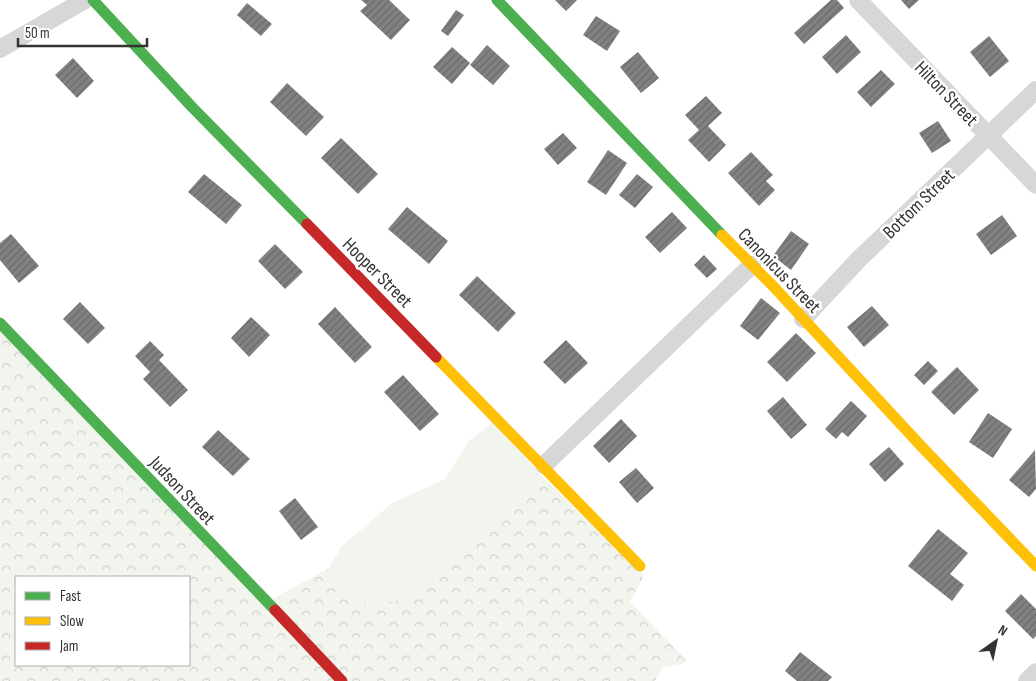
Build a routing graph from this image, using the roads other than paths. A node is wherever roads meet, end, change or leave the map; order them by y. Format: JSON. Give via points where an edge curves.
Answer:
{"nodes":[{"id":1,"x":85,"y":0,"type":"edge"},
{"id":2,"x":93,"y":0,"type":"edge"},
{"id":3,"x":497,"y":0,"type":"edge"},
{"id":4,"x":858,"y":0,"type":"edge"},
{"id":5,"x":0,"y":49,"type":"edge"},
{"id":6,"x":1036,"y":90,"type":"edge"},
{"id":7,"x":988,"y":135,"type":"junction"},
{"id":8,"x":1036,"y":186,"type":"edge"},
{"id":9,"x":752,"y":265,"type":"junction"},
{"id":10,"x":803,"y":318,"type":"junction"},
{"id":11,"x":0,"y":323,"type":"edge"},
{"id":12,"x":544,"y":466,"type":"junction"},
{"id":13,"x":640,"y":566,"type":"dead end"},
{"id":14,"x":1036,"y":566,"type":"edge"},
{"id":15,"x":1036,"y":672,"type":"edge"},
{"id":16,"x":342,"y":681,"type":"edge"},
{"id":17,"x":1027,"y":681,"type":"edge"}],
"edges":[{"from":1,"to":5,"type":"street"},
{"from":2,"to":12,"type":"street","name":"Hooper Street","via":[[192,107]]},
{"from":3,"to":9,"type":"street","name":"Canonicus Street"},
{"from":4,"to":7,"type":"street","name":"Hilton Street"},
{"from":6,"to":7,"type":"street","name":"Bottom Street"},
{"from":7,"to":8,"type":"street","name":"Hilton Street"},
{"from":7,"to":10,"type":"street","name":"Bottom Street","via":[[858,260]]},
{"from":9,"to":10,"type":"street","name":"Canonicus Street"},
{"from":9,"to":12,"type":"street"},
{"from":10,"to":14,"type":"street","name":"Canonicus Street"},
{"from":11,"to":16,"type":"street","name":"Judson Street"},
{"from":12,"to":13,"type":"street","name":"Hooper Street"},
{"from":15,"to":17,"type":"street"}]}
